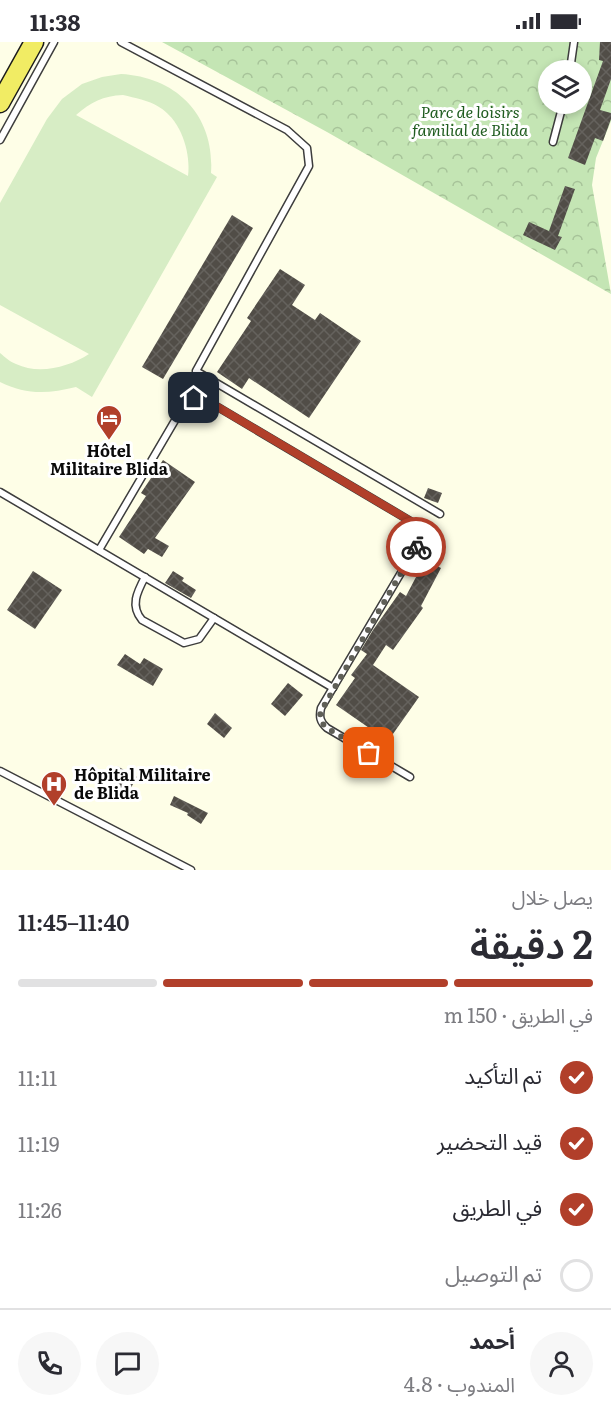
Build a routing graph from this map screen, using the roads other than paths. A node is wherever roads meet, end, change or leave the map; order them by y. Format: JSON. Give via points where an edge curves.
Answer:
{"nodes":[{"id":1,"x":24,"y":42,"type":"edge"},
{"id":2,"x":34,"y":42,"type":"edge"},
{"id":3,"x":54,"y":42,"type":"edge"},
{"id":4,"x":121,"y":42,"type":"edge"},
{"id":5,"x":574,"y":42,"type":"edge"},
{"id":6,"x":571,"y":60,"type":"edge"},
{"id":7,"x":0,"y":84,"type":"edge"},
{"id":8,"x":0,"y":103,"type":"edge"},
{"id":9,"x":560,"y":114,"type":"edge"},
{"id":10,"x":0,"y":140,"type":"edge"},
{"id":11,"x":553,"y":142,"type":"dead end"},
{"id":12,"x":0,"y":492,"type":"edge"},
{"id":13,"x":440,"y":514,"type":"dead end"},
{"id":14,"x":99,"y":550,"type":"junction"},
{"id":15,"x":145,"y":577,"type":"junction"},
{"id":16,"x":214,"y":618,"type":"junction"},
{"id":17,"x":333,"y":688,"type":"junction"},
{"id":18,"x":0,"y":771,"type":"edge"},
{"id":19,"x":410,"y":777,"type":"dead end"},
{"id":20,"x":191,"y":870,"type":"edge"}],
"edges":[{"from":1,"to":7,"type":"main road"},
{"from":2,"to":8,"type":"main road"},
{"from":3,"to":10,"type":"lane"},
{"from":4,"to":13,"type":"lane","via":[[286,130],[307,148],[309,166],[196,371]]},
{"from":5,"to":6,"type":"lane"},
{"from":9,"to":11,"type":"lane"},
{"from":12,"to":14,"type":"lane"},
{"from":14,"to":15,"type":"lane"},
{"from":14,"to":17,"type":"lane","via":[[184,405],[194,398],[206,400],[412,522],[420,532],[418,544]]},
{"from":15,"to":16,"type":"lane"},
{"from":15,"to":16,"type":"lane","via":[[135,604],[142,620],[184,643],[199,639]]},
{"from":16,"to":17,"type":"lane"},
{"from":17,"to":19,"type":"lane","via":[[321,708],[322,723]]},
{"from":18,"to":20,"type":"lane"}]}
